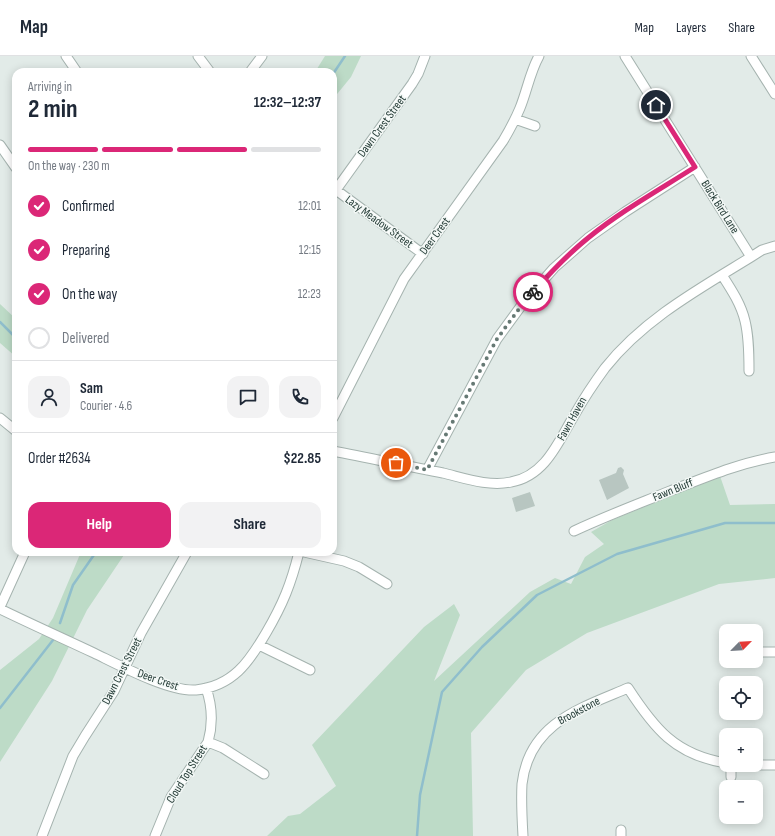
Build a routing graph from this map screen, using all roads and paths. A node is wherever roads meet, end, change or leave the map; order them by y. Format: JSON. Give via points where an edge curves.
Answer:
{"nodes":[{"id":1,"x":66,"y":56,"type":"edge"},
{"id":2,"x":198,"y":56,"type":"edge"},
{"id":3,"x":262,"y":56,"type":"edge"},
{"id":4,"x":425,"y":56,"type":"edge"},
{"id":5,"x":539,"y":56,"type":"edge"},
{"id":6,"x":625,"y":56,"type":"edge"},
{"id":7,"x":751,"y":56,"type":"edge"},
{"id":8,"x":74,"y":68,"type":"edge"},
{"id":9,"x":207,"y":68,"type":"edge"},
{"id":10,"x":253,"y":68,"type":"edge"},
{"id":11,"x":775,"y":94,"type":"edge"},
{"id":12,"x":515,"y":119,"type":"junction"},
{"id":13,"x":535,"y":126,"type":"dead end"},
{"id":14,"x":0,"y":145,"type":"edge"},
{"id":15,"x":12,"y":162,"type":"edge"},
{"id":16,"x":695,"y":167,"type":"junction"},
{"id":17,"x":337,"y":188,"type":"edge"},
{"id":18,"x":337,"y":194,"type":"edge"},
{"id":19,"x":775,"y":246,"type":"edge"},
{"id":20,"x":423,"y":254,"type":"junction"},
{"id":21,"x":751,"y":257,"type":"junction"},
{"id":22,"x":722,"y":275,"type":"junction"},
{"id":23,"x":749,"y":371,"type":"dead end"},
{"id":24,"x":337,"y":410,"type":"edge"},
{"id":25,"x":0,"y":418,"type":"edge"},
{"id":26,"x":12,"y":428,"type":"edge"},
{"id":27,"x":337,"y":451,"type":"edge"},
{"id":28,"x":775,"y":457,"type":"edge"},
{"id":29,"x":427,"y":470,"type":"junction"},
{"id":30,"x":574,"y":531,"type":"dead end"},
{"id":31,"x":23,"y":556,"type":"edge"},
{"id":32,"x":186,"y":556,"type":"edge"},
{"id":33,"x":298,"y":556,"type":"edge"},
{"id":34,"x":322,"y":556,"type":"edge"},
{"id":35,"x":387,"y":584,"type":"dead end"},
{"id":36,"x":0,"y":608,"type":"edge"},
{"id":37,"x":259,"y":645,"type":"junction"},
{"id":38,"x":763,"y":652,"type":"edge"},
{"id":39,"x":775,"y":652,"type":"edge"},
{"id":40,"x":125,"y":668,"type":"junction"},
{"id":41,"x":310,"y":670,"type":"dead end"},
{"id":42,"x":206,"y":688,"type":"junction"},
{"id":43,"x":208,"y":742,"type":"junction"},
{"id":44,"x":719,"y":761,"type":"edge"},
{"id":45,"x":763,"y":764,"type":"edge"},
{"id":46,"x":775,"y":765,"type":"edge"},
{"id":47,"x":731,"y":772,"type":"edge"},
{"id":48,"x":264,"y":774,"type":"dead end"},
{"id":49,"x":731,"y":777,"type":"dead end"},
{"id":50,"x":42,"y":836,"type":"edge"},
{"id":51,"x":155,"y":836,"type":"edge"},
{"id":52,"x":522,"y":836,"type":"edge"}],
"edges":[{"from":1,"to":8,"type":"street"},
{"from":2,"to":9,"type":"street"},
{"from":3,"to":10,"type":"street"},
{"from":4,"to":17,"type":"street","name":"Dawn Crest Street","via":[[412,84]]},
{"from":5,"to":12,"type":"street","name":"Deer Crest"},
{"from":6,"to":16,"type":"street","name":"Black Bird Lane"},
{"from":7,"to":11,"type":"street"},
{"from":12,"to":13,"type":"street"},
{"from":12,"to":20,"type":"street","name":"Deer Crest","via":[[503,141]]},
{"from":14,"to":15,"type":"street"},
{"from":16,"to":21,"type":"street","name":"Black Bird Lane"},
{"from":16,"to":29,"type":"street","via":[[588,238],[554,268],[524,302],[497,339]]},
{"from":18,"to":20,"type":"street","name":"Lazy Meadow Street"},
{"from":19,"to":21,"type":"street","name":"Fawn Haven"},
{"from":20,"to":24,"type":"street","name":"Deer Crest","via":[[404,279]]},
{"from":21,"to":22,"type":"street","name":"Fawn Haven"},
{"from":22,"to":23,"type":"street","via":[[738,301],[745,321]]},
{"from":22,"to":29,"type":"street","name":"Fawn Haven","via":[[676,304],[627,343],[585,396],[553,453],[530,475],[510,483],[497,483]]},
{"from":25,"to":26,"type":"street"},
{"from":27,"to":29,"type":"street","name":"Fawn Haven"},
{"from":28,"to":30,"type":"street","name":"Fawn Bluff","via":[[699,480]]},
{"from":31,"to":36,"type":"street"},
{"from":32,"to":40,"type":"street","name":"Dawn Crest Street","via":[[141,633]]},
{"from":33,"to":37,"type":"street","name":"Deer Crest","via":[[287,594]]},
{"from":34,"to":35,"type":"street","via":[[359,567]]},
{"from":36,"to":40,"type":"street","name":"Deer Crest"},
{"from":37,"to":41,"type":"street"},
{"from":37,"to":42,"type":"street","name":"Deer Crest","via":[[239,671],[227,680]]},
{"from":38,"to":39,"type":"street"},
{"from":40,"to":42,"type":"street","name":"Deer Crest","via":[[173,687],[189,690]]},
{"from":40,"to":50,"type":"street","name":"Dawn Crest Street","via":[[114,691],[73,756]]},
{"from":42,"to":43,"type":"street","name":"Cloud Top Street","via":[[211,710]]},
{"from":43,"to":48,"type":"street","via":[[223,748]]},
{"from":43,"to":51,"type":"street","name":"Cloud Top Street","via":[[171,797]]},
{"from":44,"to":52,"type":"street","name":"Brookstone","via":[[698,756],[671,740],[652,724],[628,688],[567,715],[539,740],[522,784]]},
{"from":45,"to":46,"type":"street"},
{"from":47,"to":49,"type":"street"}]}
